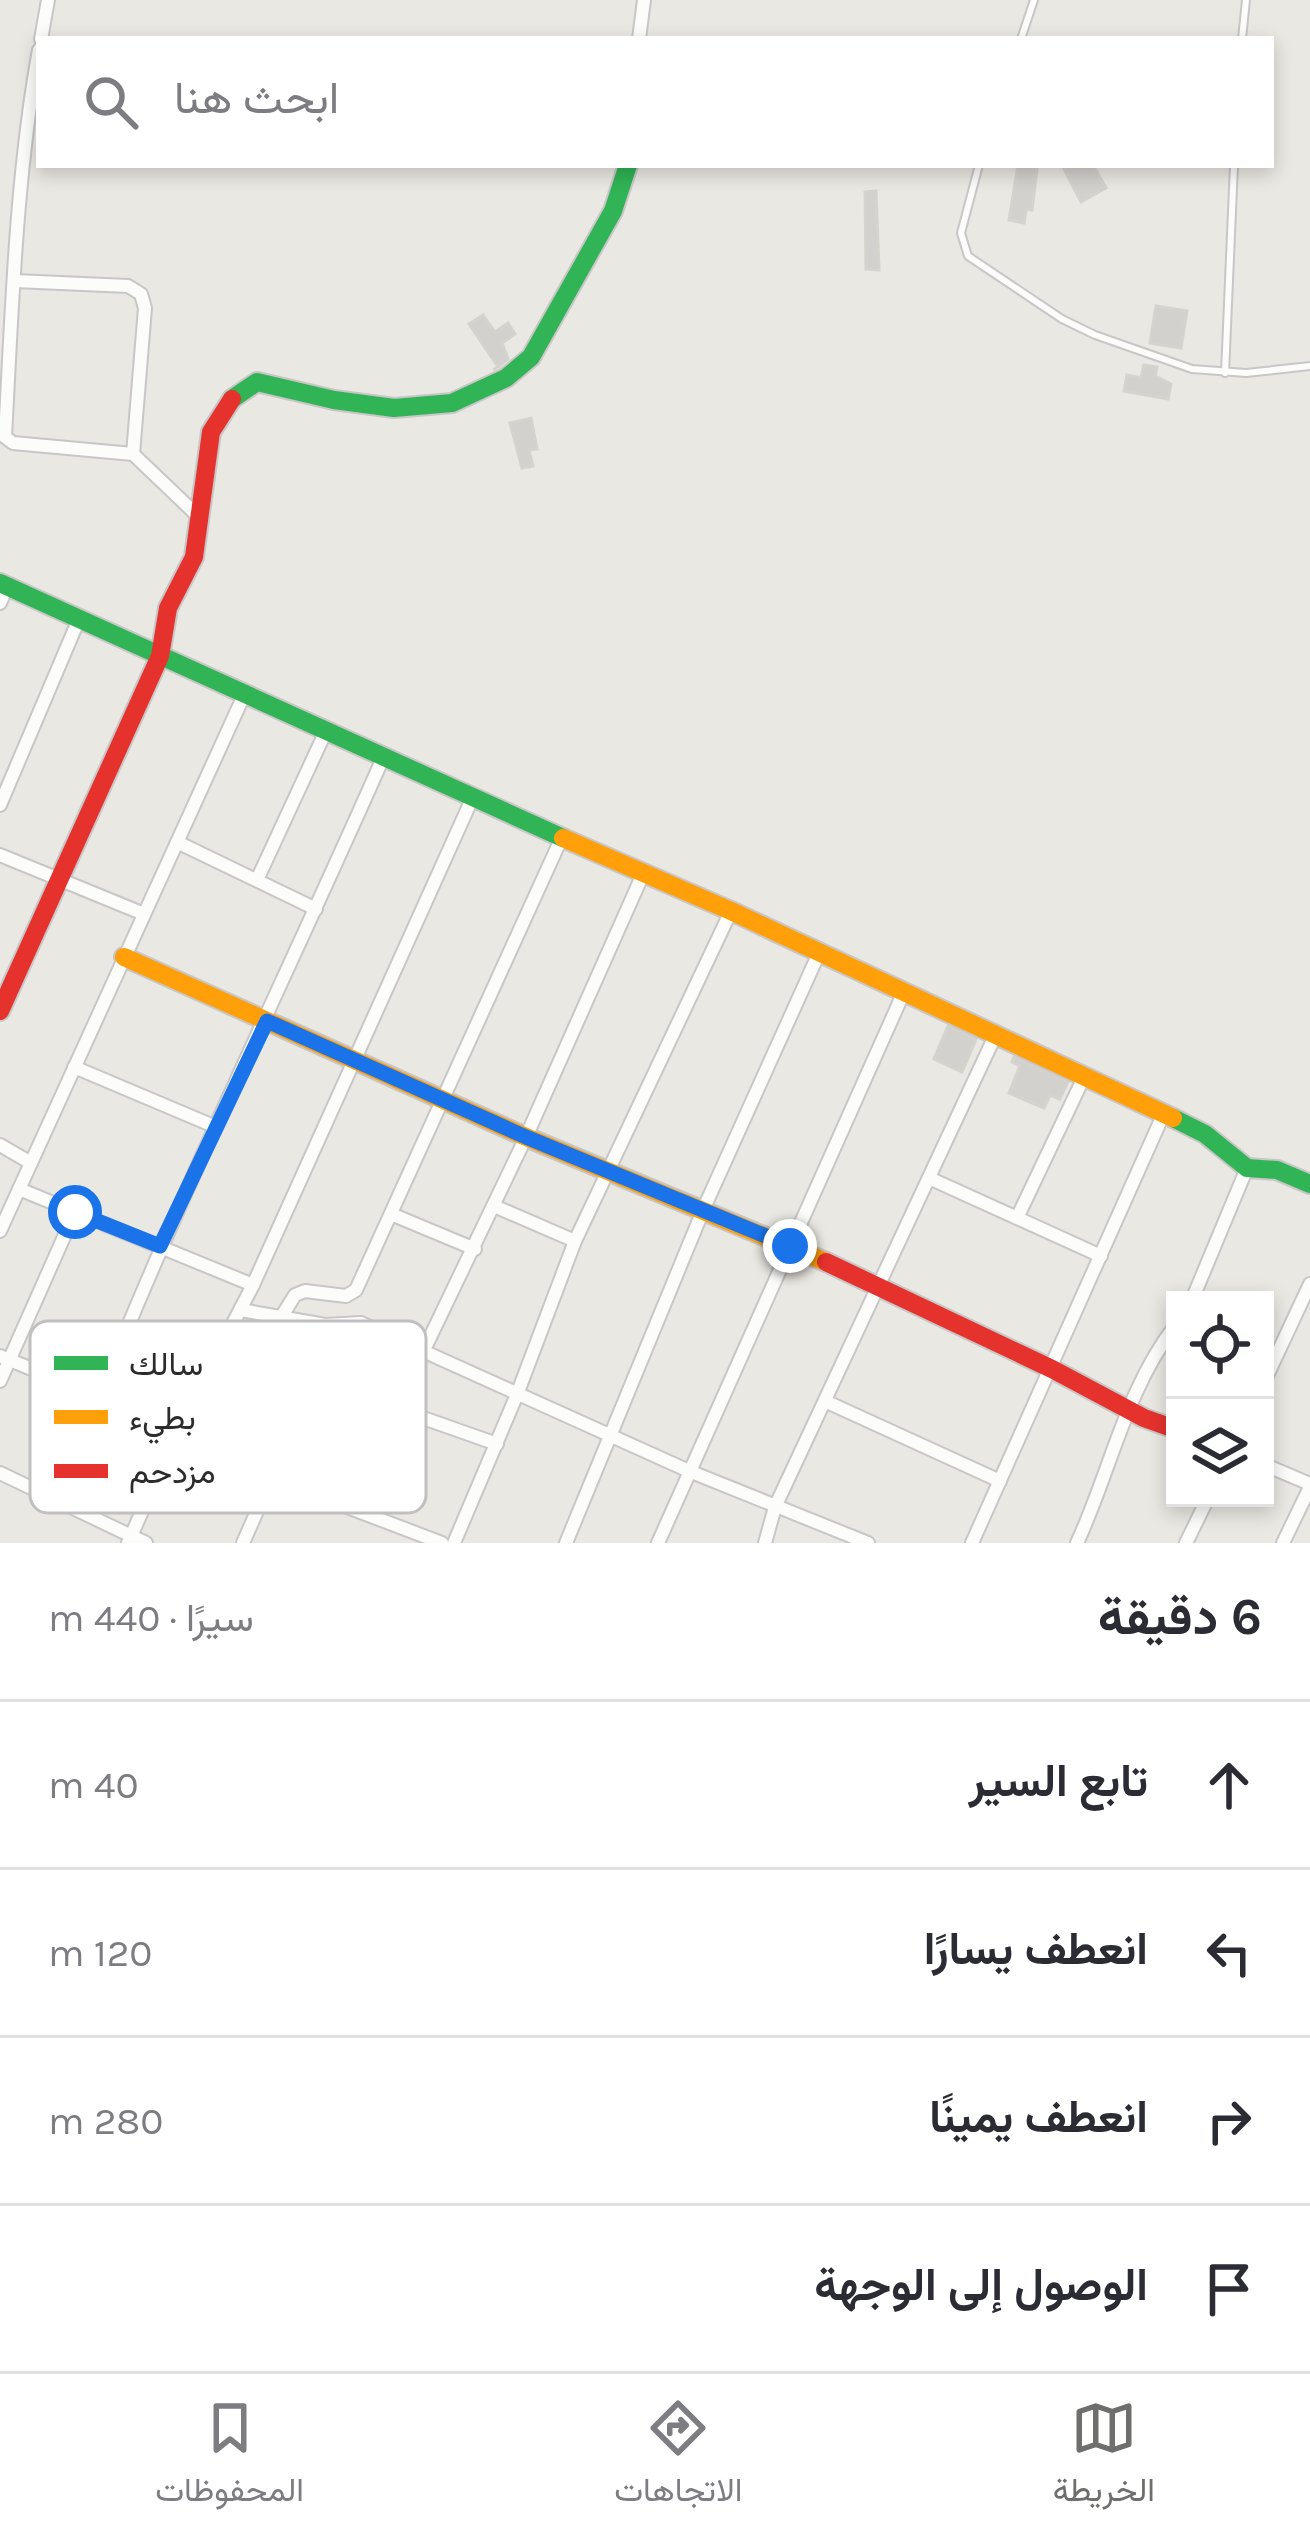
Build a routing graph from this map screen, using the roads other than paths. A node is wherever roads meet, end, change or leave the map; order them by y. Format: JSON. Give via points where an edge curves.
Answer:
{"nodes":[{"id":1,"x":48,"y":0,"type":"edge"},
{"id":2,"x":644,"y":0,"type":"edge"},
{"id":3,"x":1034,"y":0,"type":"edge"},
{"id":4,"x":1246,"y":0,"type":"edge"},
{"id":5,"x":42,"y":36,"type":"edge"},
{"id":6,"x":640,"y":36,"type":"edge"},
{"id":7,"x":1022,"y":36,"type":"edge"},
{"id":8,"x":1242,"y":36,"type":"edge"},
{"id":9,"x":36,"y":67,"type":"edge"},
{"id":10,"x":627,"y":168,"type":"edge"},
{"id":11,"x":978,"y":168,"type":"edge"},
{"id":12,"x":1234,"y":168,"type":"edge"},
{"id":13,"x":15,"y":281,"type":"junction"},
{"id":14,"x":1310,"y":367,"type":"edge"},
{"id":15,"x":1225,"y":373,"type":"junction"},
{"id":16,"x":133,"y":454,"type":"junction"},
{"id":17,"x":199,"y":517,"type":"junction"},
{"id":18,"x":2,"y":591,"type":"edge"},
{"id":19,"x":80,"y":619,"type":"junction"},
{"id":20,"x":160,"y":656,"type":"junction"},
{"id":21,"x":245,"y":693,"type":"junction"},
{"id":22,"x":326,"y":734,"type":"junction"},
{"id":23,"x":383,"y":758,"type":"junction"},
{"id":24,"x":472,"y":800,"type":"junction"},
{"id":25,"x":0,"y":805,"type":"edge"},
{"id":26,"x":562,"y":837,"type":"junction"},
{"id":27,"x":177,"y":842,"type":"junction"},
{"id":28,"x":0,"y":855,"type":"edge"},
{"id":29,"x":643,"y":874,"type":"junction"},
{"id":30,"x":61,"y":880,"type":"junction"},
{"id":31,"x":257,"y":880,"type":"junction"},
{"id":32,"x":316,"y":909,"type":"junction"},
{"id":33,"x":731,"y":910,"type":"junction"},
{"id":34,"x":144,"y":914,"type":"junction"},
{"id":35,"x":819,"y":953,"type":"junction"},
{"id":36,"x":124,"y":957,"type":"junction"},
{"id":37,"x":903,"y":994,"type":"junction"},
{"id":38,"x":0,"y":1011,"type":"edge"},
{"id":39,"x":267,"y":1021,"type":"junction"},
{"id":40,"x":995,"y":1036,"type":"junction"},
{"id":41,"x":354,"y":1060,"type":"junction"},
{"id":42,"x":74,"y":1066,"type":"junction"},
{"id":43,"x":1085,"y":1075,"type":"junction"},
{"id":44,"x":443,"y":1100,"type":"junction"},
{"id":45,"x":1164,"y":1113,"type":"junction"},
{"id":46,"x":216,"y":1127,"type":"junction"},
{"id":47,"x":526,"y":1137,"type":"junction"},
{"id":48,"x":0,"y":1145,"type":"edge"},
{"id":49,"x":31,"y":1162,"type":"junction"},
{"id":50,"x":1247,"y":1168,"type":"junction"},
{"id":51,"x":610,"y":1170,"type":"junction"},
{"id":52,"x":929,"y":1178,"type":"junction"},
{"id":53,"x":1310,"y":1184,"type":"edge"},
{"id":54,"x":19,"y":1189,"type":"junction"},
{"id":55,"x":494,"y":1206,"type":"junction"},
{"id":56,"x":704,"y":1208,"type":"junction"},
{"id":57,"x":75,"y":1212,"type":"junction"},
{"id":58,"x":391,"y":1214,"type":"junction"},
{"id":59,"x":1018,"y":1216,"type":"junction"},
{"id":60,"x":0,"y":1231,"type":"edge"},
{"id":61,"x":574,"y":1241,"type":"junction"},
{"id":62,"x":160,"y":1246,"type":"junction"},
{"id":63,"x":790,"y":1246,"type":"junction"},
{"id":64,"x":475,"y":1249,"type":"junction"},
{"id":65,"x":1101,"y":1256,"type":"junction"},
{"id":66,"x":1310,"y":1284,"type":"edge"},
{"id":67,"x":253,"y":1285,"type":"junction"},
{"id":68,"x":877,"y":1288,"type":"junction"},
{"id":69,"x":1196,"y":1291,"type":"edge"},
{"id":70,"x":241,"y":1310,"type":"junction"},
{"id":71,"x":282,"y":1316,"type":"junction"},
{"id":72,"x":130,"y":1321,"type":"edge"},
{"id":73,"x":235,"y":1321,"type":"edge"},
{"id":74,"x":306,"y":1321,"type":"edge"},
{"id":75,"x":1166,"y":1340,"type":"edge"},
{"id":76,"x":426,"y":1346,"type":"edge"},
{"id":77,"x":426,"y":1351,"type":"edge"},
{"id":78,"x":5,"y":1358,"type":"edge"},
{"id":79,"x":1274,"y":1361,"type":"edge"},
{"id":80,"x":1052,"y":1369,"type":"junction"},
{"id":81,"x":0,"y":1381,"type":"edge"},
{"id":82,"x":518,"y":1392,"type":"junction"},
{"id":83,"x":826,"y":1402,"type":"junction"},
{"id":84,"x":1129,"y":1411,"type":"junction"},
{"id":85,"x":426,"y":1419,"type":"edge"},
{"id":86,"x":1166,"y":1425,"type":"edge"},
{"id":87,"x":613,"y":1435,"type":"junction"},
{"id":88,"x":497,"y":1444,"type":"junction"},
{"id":89,"x":1274,"y":1469,"type":"edge"},
{"id":90,"x":689,"y":1471,"type":"junction"},
{"id":91,"x":0,"y":1473,"type":"edge"},
{"id":92,"x":1000,"y":1481,"type":"junction"},
{"id":93,"x":1310,"y":1485,"type":"edge"},
{"id":94,"x":30,"y":1488,"type":"edge"},
{"id":95,"x":775,"y":1507,"type":"junction"},
{"id":96,"x":1204,"y":1507,"type":"edge"},
{"id":97,"x":78,"y":1513,"type":"edge"},
{"id":98,"x":256,"y":1513,"type":"edge"},
{"id":99,"x":363,"y":1513,"type":"edge"},
{"id":100,"x":130,"y":1540,"type":"edge"},
{"id":101,"x":146,"y":1543,"type":"edge"},
{"id":102,"x":243,"y":1543,"type":"edge"},
{"id":103,"x":442,"y":1543,"type":"edge"},
{"id":104,"x":454,"y":1543,"type":"edge"},
{"id":105,"x":566,"y":1543,"type":"edge"},
{"id":106,"x":658,"y":1543,"type":"edge"},
{"id":107,"x":765,"y":1543,"type":"edge"},
{"id":108,"x":868,"y":1543,"type":"edge"},
{"id":109,"x":972,"y":1543,"type":"edge"},
{"id":110,"x":1077,"y":1543,"type":"edge"},
{"id":111,"x":1186,"y":1543,"type":"edge"},
{"id":112,"x":1282,"y":1543,"type":"edge"}],
"edges":[{"from":1,"to":5,"type":"street"},
{"from":2,"to":6,"type":"street"},
{"from":3,"to":7,"type":"lane"},
{"from":4,"to":8,"type":"lane"},
{"from":9,"to":13,"type":"street"},
{"from":10,"to":17,"type":"street","via":[[596,242],[513,376],[462,403],[402,409],[257,382],[211,432]]},
{"from":11,"to":15,"type":"lane","via":[[961,233],[968,256],[1095,335]]},
{"from":12,"to":15,"type":"lane"},
{"from":13,"to":16,"type":"street","via":[[7,441]]},
{"from":13,"to":16,"type":"street","via":[[128,286],[141,294]]},
{"from":14,"to":15,"type":"lane"},
{"from":16,"to":17,"type":"street"},
{"from":17,"to":20,"type":"street"},
{"from":18,"to":19,"type":"street"},
{"from":19,"to":20,"type":"street"},
{"from":19,"to":25,"type":"street"},
{"from":20,"to":21,"type":"street"},
{"from":20,"to":30,"type":"street"},
{"from":21,"to":22,"type":"street"},
{"from":21,"to":27,"type":"street"},
{"from":22,"to":23,"type":"street"},
{"from":22,"to":31,"type":"street"},
{"from":23,"to":24,"type":"street"},
{"from":23,"to":32,"type":"street"},
{"from":24,"to":26,"type":"street"},
{"from":24,"to":41,"type":"street"},
{"from":26,"to":29,"type":"street"},
{"from":26,"to":44,"type":"street"},
{"from":27,"to":31,"type":"street"},
{"from":27,"to":34,"type":"street"},
{"from":28,"to":30,"type":"street"},
{"from":29,"to":33,"type":"street"},
{"from":29,"to":47,"type":"street"},
{"from":30,"to":34,"type":"street"},
{"from":30,"to":38,"type":"street"},
{"from":31,"to":32,"type":"street"},
{"from":32,"to":39,"type":"street"},
{"from":33,"to":35,"type":"street"},
{"from":33,"to":51,"type":"street"},
{"from":34,"to":36,"type":"street"},
{"from":35,"to":37,"type":"street"},
{"from":35,"to":56,"type":"street"},
{"from":36,"to":39,"type":"street"},
{"from":36,"to":42,"type":"street"},
{"from":37,"to":40,"type":"street"},
{"from":37,"to":63,"type":"street"},
{"from":39,"to":41,"type":"street"},
{"from":39,"to":46,"type":"street"},
{"from":40,"to":43,"type":"street"},
{"from":40,"to":52,"type":"street"},
{"from":41,"to":44,"type":"street"},
{"from":41,"to":67,"type":"street"},
{"from":42,"to":46,"type":"street"},
{"from":42,"to":49,"type":"street"},
{"from":43,"to":45,"type":"street"},
{"from":43,"to":59,"type":"street"},
{"from":44,"to":47,"type":"street"},
{"from":44,"to":58,"type":"street"},
{"from":45,"to":50,"type":"street"},
{"from":45,"to":65,"type":"street"},
{"from":46,"to":62,"type":"street"},
{"from":47,"to":51,"type":"street"},
{"from":47,"to":55,"type":"street"},
{"from":48,"to":49,"type":"street"},
{"from":49,"to":54,"type":"street"},
{"from":50,"to":53,"type":"street"},
{"from":50,"to":69,"type":"street"},
{"from":51,"to":56,"type":"street"},
{"from":51,"to":61,"type":"street"},
{"from":52,"to":59,"type":"street"},
{"from":52,"to":68,"type":"street"},
{"from":54,"to":57,"type":"street"},
{"from":54,"to":60,"type":"street"},
{"from":55,"to":61,"type":"street"},
{"from":55,"to":64,"type":"street"},
{"from":56,"to":63,"type":"street"},
{"from":56,"to":87,"type":"street"},
{"from":57,"to":62,"type":"street"},
{"from":57,"to":78,"type":"street"},
{"from":58,"to":64,"type":"street"},
{"from":58,"to":71,"type":"street","via":[[352,1294],[295,1294]]},
{"from":59,"to":65,"type":"street"},
{"from":61,"to":82,"type":"street"},
{"from":62,"to":67,"type":"street"},
{"from":62,"to":72,"type":"street"},
{"from":63,"to":68,"type":"street"},
{"from":63,"to":90,"type":"street"},
{"from":64,"to":76,"type":"street"},
{"from":65,"to":80,"type":"street"},
{"from":66,"to":79,"type":"street"},
{"from":67,"to":70,"type":"street"},
{"from":68,"to":80,"type":"street"},
{"from":68,"to":83,"type":"street"},
{"from":70,"to":71,"type":"street"},
{"from":70,"to":73,"type":"street"},
{"from":71,"to":74,"type":"street"},
{"from":75,"to":84,"type":"street"},
{"from":77,"to":82,"type":"street"},
{"from":78,"to":81,"type":"street"},
{"from":80,"to":84,"type":"street"},
{"from":80,"to":92,"type":"street"},
{"from":82,"to":87,"type":"street"},
{"from":82,"to":88,"type":"street"},
{"from":83,"to":92,"type":"street"},
{"from":83,"to":95,"type":"street"},
{"from":84,"to":86,"type":"street"},
{"from":84,"to":110,"type":"street"},
{"from":85,"to":88,"type":"street"},
{"from":87,"to":90,"type":"street"},
{"from":87,"to":105,"type":"street"},
{"from":88,"to":104,"type":"street"},
{"from":89,"to":93,"type":"street"},
{"from":90,"to":95,"type":"street"},
{"from":90,"to":106,"type":"street"},
{"from":91,"to":94,"type":"street"},
{"from":92,"to":109,"type":"street"},
{"from":93,"to":112,"type":"street"},
{"from":95,"to":107,"type":"street"},
{"from":95,"to":108,"type":"street"},
{"from":96,"to":111,"type":"street"},
{"from":97,"to":100,"type":"street"},
{"from":98,"to":102,"type":"street"},
{"from":99,"to":103,"type":"street"},
{"from":100,"to":101,"type":"street"}]}
